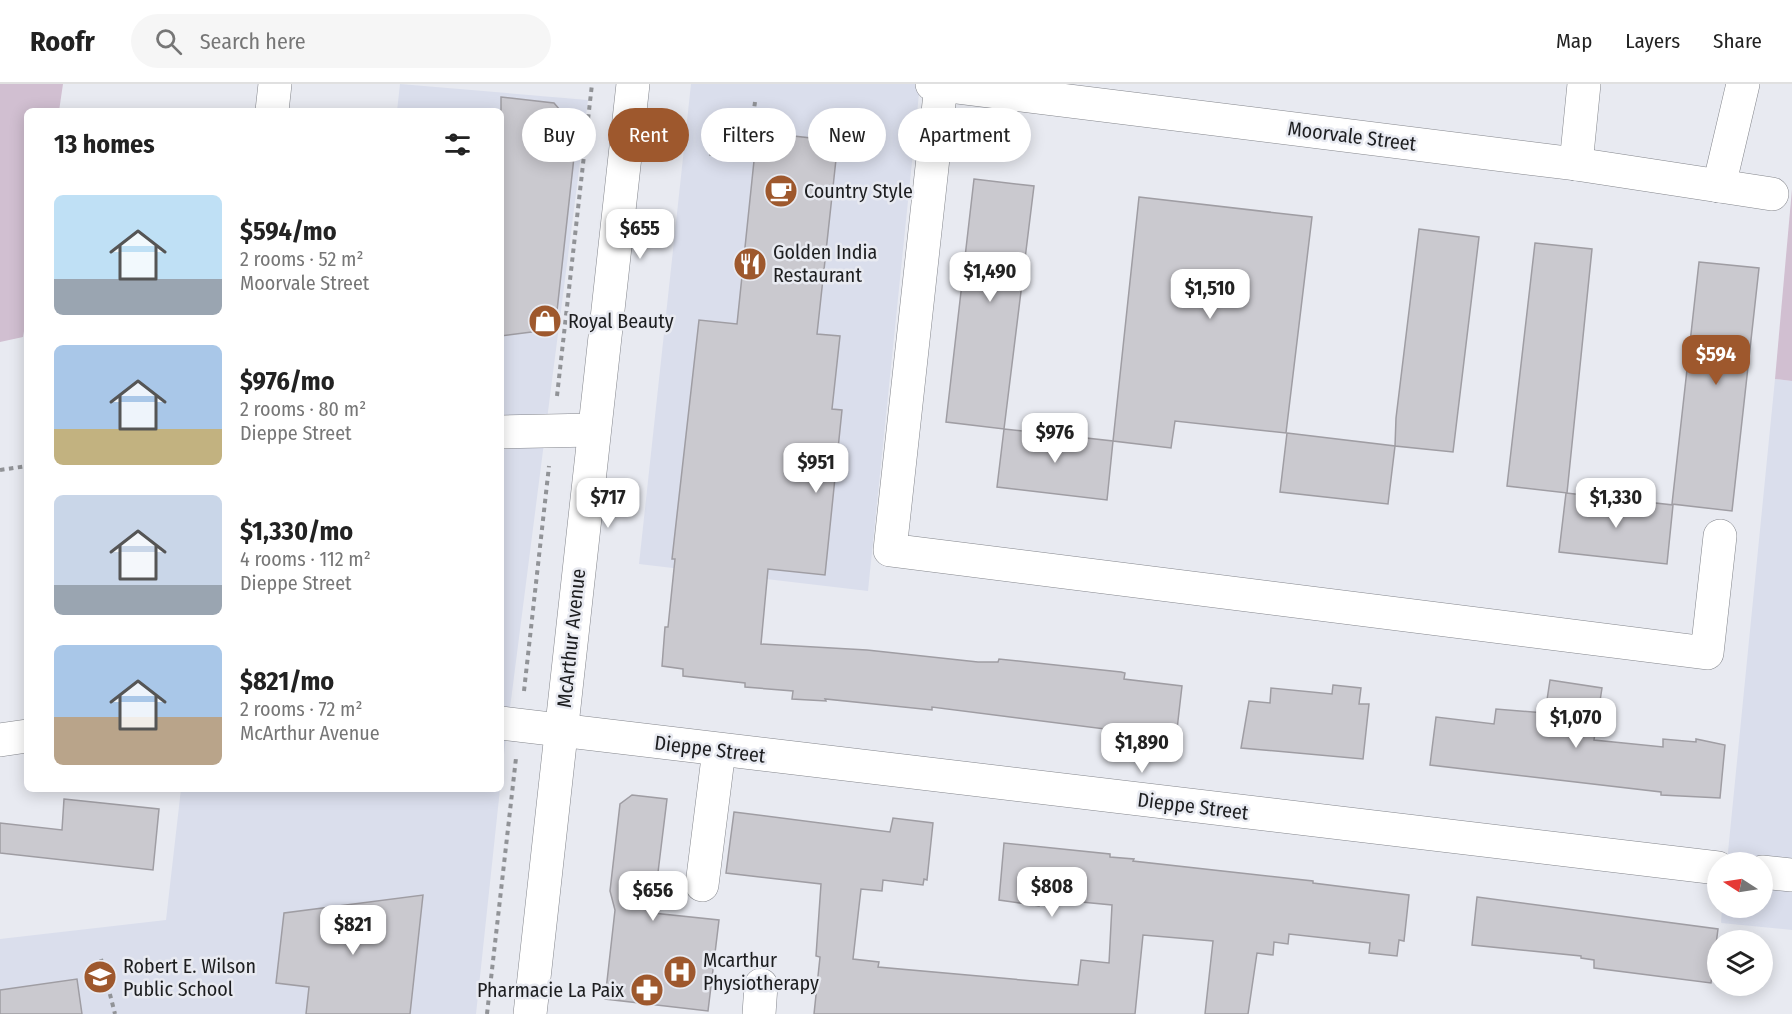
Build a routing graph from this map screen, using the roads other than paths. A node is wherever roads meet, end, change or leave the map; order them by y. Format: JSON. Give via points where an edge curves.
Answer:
{"nodes":[{"id":1,"x":275,"y":84,"type":"edge"},
{"id":2,"x":633,"y":84,"type":"edge"},
{"id":3,"x":1584,"y":84,"type":"edge"},
{"id":4,"x":1743,"y":84,"type":"edge"},
{"id":5,"x":937,"y":85,"type":"edge"},
{"id":6,"x":272,"y":108,"type":"edge"},
{"id":7,"x":1576,"y":164,"type":"junction"},
{"id":8,"x":1719,"y":186,"type":"junction"},
{"id":9,"x":1772,"y":194,"type":"dead end"},
{"id":10,"x":594,"y":430,"type":"junction"},
{"id":11,"x":504,"y":432,"type":"edge"},
{"id":12,"x":1720,"y":536,"type":"dead end"},
{"id":13,"x":510,"y":724,"type":"edge"},
{"id":14,"x":560,"y":731,"type":"junction"},
{"id":15,"x":24,"y":736,"type":"edge"},
{"id":16,"x":0,"y":740,"type":"edge"},
{"id":17,"x":719,"y":750,"type":"junction"},
{"id":18,"x":1707,"y":867,"type":"edge"},
{"id":19,"x":1773,"y":873,"type":"edge"},
{"id":20,"x":1792,"y":875,"type":"edge"},
{"id":21,"x":702,"y":885,"type":"dead end"},
{"id":22,"x":530,"y":1014,"type":"edge"}],
"edges":[{"from":1,"to":6,"type":"street"},
{"from":2,"to":10,"type":"street","name":"McArthur Avenue"},
{"from":3,"to":7,"type":"street"},
{"from":4,"to":8,"type":"street"},
{"from":5,"to":7,"type":"street","name":"Moorvale Street"},
{"from":5,"to":12,"type":"street","via":[[890,550],[1707,653]]},
{"from":7,"to":8,"type":"street","name":"Moorvale Street"},
{"from":8,"to":9,"type":"street","name":"Moorvale Street"},
{"from":10,"to":11,"type":"street"},
{"from":10,"to":14,"type":"street","name":"McArthur Avenue"},
{"from":13,"to":14,"type":"street","name":"Dieppe Street"},
{"from":14,"to":17,"type":"street","name":"Dieppe Street"},
{"from":14,"to":22,"type":"street","name":"McArthur Avenue"},
{"from":15,"to":16,"type":"street"},
{"from":17,"to":18,"type":"street","name":"Dieppe Street"},
{"from":17,"to":21,"type":"street"},
{"from":19,"to":20,"type":"street"}]}
